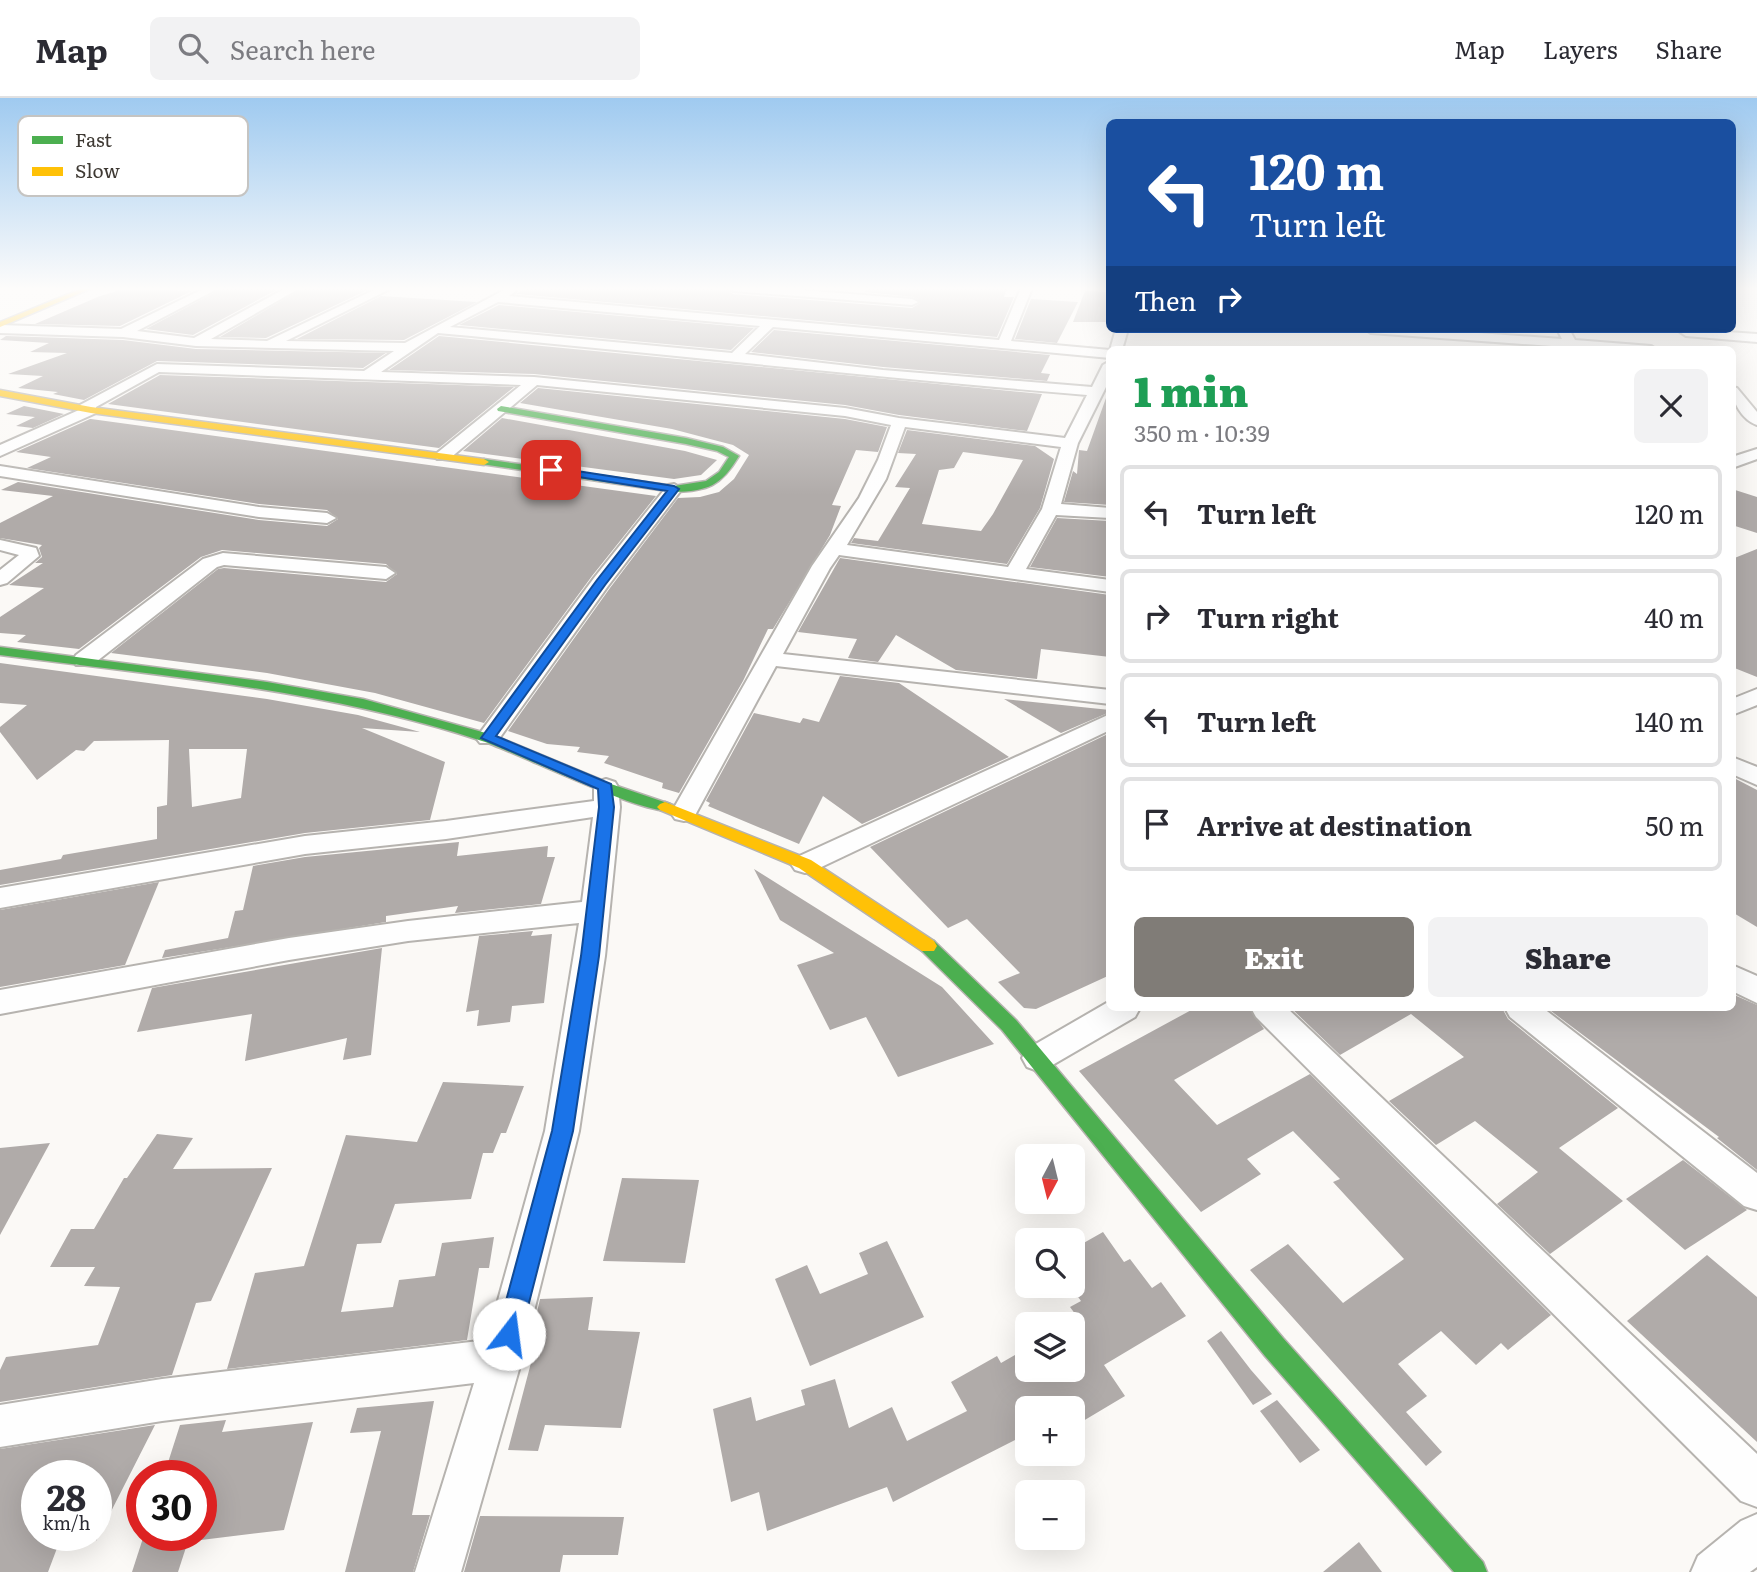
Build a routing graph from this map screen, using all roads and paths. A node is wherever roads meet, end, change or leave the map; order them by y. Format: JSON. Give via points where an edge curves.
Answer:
{"nodes":[{"id":1,"x":176,"y":357,"type":"edge"},
{"id":2,"x":391,"y":357,"type":"edge"},
{"id":3,"x":735,"y":357,"type":"edge"},
{"id":4,"x":157,"y":368,"type":"junction"},
{"id":5,"x":1106,"y":373,"type":"edge"},
{"id":6,"x":367,"y":375,"type":"junction"},
{"id":7,"x":534,"y":381,"type":"junction"},
{"id":8,"x":1096,"y":392,"type":"junction"},
{"id":9,"x":0,"y":393,"type":"edge"},
{"id":10,"x":1736,"y":397,"type":"edge"},
{"id":11,"x":88,"y":409,"type":"junction"},
{"id":12,"x":501,"y":409,"type":"junction"},
{"id":13,"x":1746,"y":413,"type":"edge"},
{"id":14,"x":899,"y":422,"type":"junction"},
{"id":15,"x":1070,"y":443,"type":"junction"},
{"id":16,"x":0,"y":451,"type":"edge"},
{"id":17,"x":1757,"y":454,"type":"edge"},
{"id":18,"x":443,"y":456,"type":"junction"},
{"id":19,"x":1736,"y":462,"type":"edge"},
{"id":20,"x":0,"y":471,"type":"edge"},
{"id":21,"x":674,"y":489,"type":"junction"},
{"id":22,"x":1051,"y":509,"type":"junction"},
{"id":23,"x":1106,"y":513,"type":"edge"},
{"id":24,"x":327,"y":518,"type":"dead end"},
{"id":25,"x":0,"y":545,"type":"edge"},
{"id":26,"x":835,"y":549,"type":"junction"},
{"id":27,"x":386,"y":573,"type":"dead end"},
{"id":28,"x":1014,"y":573,"type":"junction"},
{"id":29,"x":0,"y":579,"type":"edge"},
{"id":30,"x":1106,"y":585,"type":"edge"},
{"id":31,"x":0,"y":651,"type":"edge"},
{"id":32,"x":771,"y":659,"type":"junction"},
{"id":33,"x":84,"y":660,"type":"junction"},
{"id":34,"x":1757,"y":696,"type":"edge"},
{"id":35,"x":1106,"y":697,"type":"edge"},
{"id":36,"x":1736,"y":706,"type":"edge"},
{"id":37,"x":1106,"y":723,"type":"edge"},
{"id":38,"x":488,"y":738,"type":"junction"},
{"id":39,"x":1736,"y":767,"type":"edge"},
{"id":40,"x":1757,"y":777,"type":"edge"},
{"id":41,"x":606,"y":797,"type":"junction"},
{"id":42,"x":684,"y":813,"type":"junction"},
{"id":43,"x":805,"y":863,"type":"junction"},
{"id":44,"x":0,"y":898,"type":"edge"},
{"id":45,"x":595,"y":911,"type":"junction"},
{"id":46,"x":1736,"y":978,"type":"edge"},
{"id":47,"x":1757,"y":991,"type":"edge"},
{"id":48,"x":0,"y":1002,"type":"edge"},
{"id":49,"x":1119,"y":1011,"type":"edge"},
{"id":50,"x":1270,"y":1011,"type":"edge"},
{"id":51,"x":1525,"y":1011,"type":"edge"},
{"id":52,"x":1038,"y":1058,"type":"junction"},
{"id":53,"x":1757,"y":1194,"type":"edge"},
{"id":54,"x":502,"y":1359,"type":"junction"},
{"id":55,"x":0,"y":1426,"type":"edge"},
{"id":56,"x":1757,"y":1485,"type":"edge"},
{"id":57,"x":1757,"y":1537,"type":"edge"},
{"id":58,"x":438,"y":1572,"type":"edge"},
{"id":59,"x":1473,"y":1572,"type":"edge"},
{"id":60,"x":1714,"y":1572,"type":"edge"}],
"edges":[{"from":1,"to":4,"type":"street"},
{"from":2,"to":6,"type":"street"},
{"from":3,"to":8,"type":"street","via":[[878,379]]},
{"from":4,"to":6,"type":"street"},
{"from":4,"to":11,"type":"street"},
{"from":5,"to":8,"type":"street"},
{"from":6,"to":7,"type":"street"},
{"from":7,"to":12,"type":"street"},
{"from":7,"to":14,"type":"street","via":[[849,407]]},
{"from":8,"to":15,"type":"street"},
{"from":9,"to":11,"type":"street"},
{"from":10,"to":13,"type":"street"},
{"from":11,"to":16,"type":"street"},
{"from":11,"to":18,"type":"street"},
{"from":12,"to":18,"type":"street"},
{"from":12,"to":21,"type":"street","via":[[686,441],[734,456],[724,475],[714,482]]},
{"from":14,"to":15,"type":"street"},
{"from":14,"to":26,"type":"street","via":[[882,471]]},
{"from":15,"to":22,"type":"street"},
{"from":17,"to":19,"type":"street"},
{"from":18,"to":21,"type":"street"},
{"from":20,"to":24,"type":"street","via":[[259,512]]},
{"from":21,"to":38,"type":"street"},
{"from":22,"to":23,"type":"street"},
{"from":22,"to":28,"type":"street"},
{"from":25,"to":29,"type":"street","via":[[20,548],[30,556]]},
{"from":26,"to":28,"type":"street"},
{"from":26,"to":32,"type":"street","via":[[821,566]]},
{"from":27,"to":33,"type":"street","via":[[223,559],[210,563]]},
{"from":28,"to":30,"type":"street"},
{"from":31,"to":33,"type":"street"},
{"from":32,"to":35,"type":"street"},
{"from":32,"to":42,"type":"street"},
{"from":33,"to":38,"type":"street","via":[[363,703]]},
{"from":34,"to":36,"type":"street"},
{"from":37,"to":43,"type":"street"},
{"from":38,"to":41,"type":"street"},
{"from":39,"to":40,"type":"street"},
{"from":41,"to":42,"type":"street"},
{"from":41,"to":44,"type":"street","via":[[446,830],[305,845]]},
{"from":41,"to":45,"type":"street"},
{"from":42,"to":43,"type":"street"},
{"from":43,"to":52,"type":"street","via":[[937,953]]},
{"from":45,"to":48,"type":"street","via":[[289,949]]},
{"from":45,"to":54,"type":"street","via":[[562,1131]]},
{"from":46,"to":47,"type":"street"},
{"from":49,"to":52,"type":"street"},
{"from":50,"to":56,"type":"street"},
{"from":51,"to":53,"type":"street"},
{"from":52,"to":59,"type":"street","via":[[1274,1347]]},
{"from":54,"to":55,"type":"street"},
{"from":54,"to":58,"type":"street"},
{"from":57,"to":60,"type":"street"}]}
